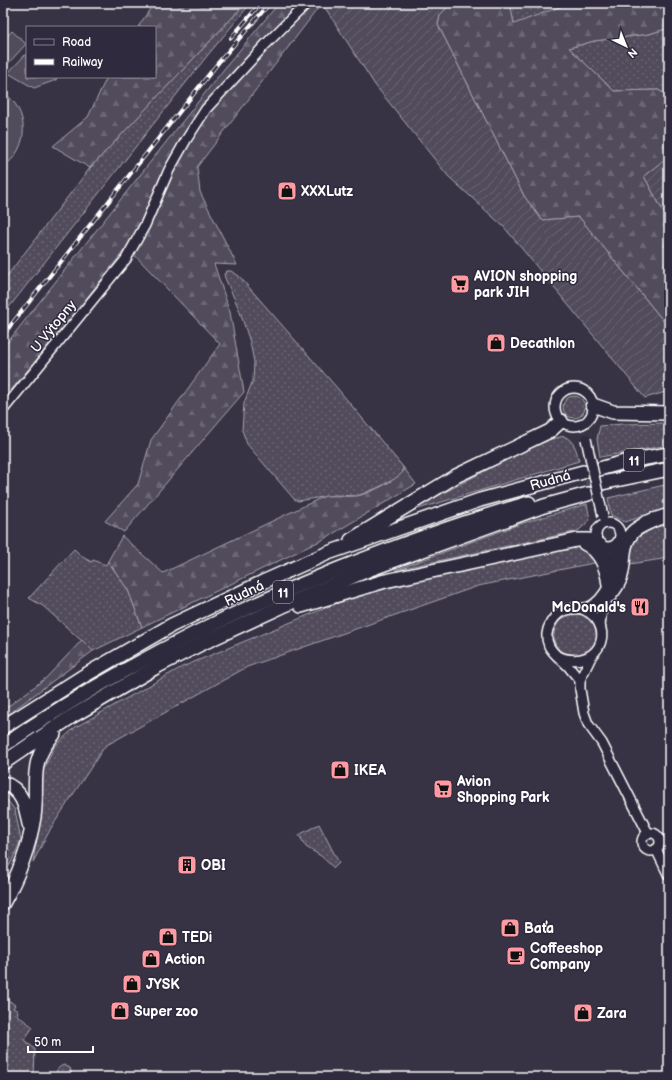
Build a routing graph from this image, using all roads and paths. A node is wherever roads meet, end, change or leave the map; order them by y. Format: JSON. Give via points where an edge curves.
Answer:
{"nodes":[{"id":1,"x":307,"y":3,"type":"edge"},
{"id":2,"x":592,"y":405,"type":"junction"},
{"id":3,"x":3,"y":410,"type":"edge"},
{"id":4,"x":669,"y":413,"type":"edge"},
{"id":5,"x":561,"y":421,"type":"junction"},
{"id":6,"x":580,"y":424,"type":"junction"},
{"id":7,"x":669,"y":454,"type":"edge"},
{"id":8,"x":599,"y":469,"type":"tunnel mouth"},
{"id":9,"x":669,"y":470,"type":"edge"},
{"id":10,"x":583,"y":472,"type":"tunnel mouth"},
{"id":11,"x":603,"y":487,"type":"tunnel mouth"},
{"id":12,"x":669,"y":515,"type":"edge"},
{"id":13,"x":604,"y":520,"type":"junction"},
{"id":14,"x":653,"y":520,"type":"junction"},
{"id":15,"x":577,"y":540,"type":"junction"},
{"id":16,"x":617,"y":542,"type":"junction"},
{"id":17,"x":602,"y":546,"type":"junction"},
{"id":18,"x":328,"y":553,"type":"junction"},
{"id":19,"x":610,"y":590,"type":"junction"},
{"id":20,"x":579,"y":608,"type":"junction"},
{"id":21,"x":600,"y":626,"type":"junction"},
{"id":22,"x":205,"y":642,"type":"junction"},
{"id":23,"x":592,"y":655,"type":"junction"},
{"id":24,"x":558,"y":657,"type":"junction"},
{"id":25,"x":580,"y":680,"type":"junction"},
{"id":26,"x":71,"y":717,"type":"junction"},
{"id":27,"x":3,"y":727,"type":"edge"},
{"id":28,"x":3,"y":746,"type":"edge"},
{"id":29,"x":3,"y":763,"type":"edge"},
{"id":30,"x":3,"y":783,"type":"edge"},
{"id":31,"x":30,"y":832,"type":"junction"},
{"id":32,"x":648,"y":833,"type":"junction"},
{"id":33,"x":656,"y":849,"type":"junction"},
{"id":34,"x":669,"y":876,"type":"edge"},
{"id":35,"x":3,"y":903,"type":"edge"}],
"edges":[{"from":1,"to":3,"type":"street","name":"U Výtopny","via":[[206,109],[169,170],[145,225],[126,259]]},
{"from":2,"to":4,"type":"highway","via":[[613,412]]},
{"from":2,"to":5,"type":"street","via":[[591,398],[583,390],[565,390],[557,397],[555,404]]},
{"from":2,"to":6,"type":"street","via":[[590,415]]},
{"from":5,"to":6,"type":"street","via":[[570,425]]},
{"from":5,"to":18,"type":"highway","via":[[550,431],[456,476]]},
{"from":6,"to":13,"type":"street","bridge":true,"via":[[586,439]]},
{"from":7,"to":8,"type":"highway","number":"11"},
{"from":9,"to":11,"type":"highway"},
{"from":10,"to":18,"type":"highway","name":"Rudná","number":"11","via":[[480,500]]},
{"from":12,"to":14,"type":"highway"},
{"from":13,"to":16,"type":"street","via":[[615,526],[619,532]]},
{"from":13,"to":17,"type":"street","via":[[596,534],[596,539]]},
{"from":14,"to":16,"type":"highway","via":[[628,528]]},
{"from":14,"to":19,"type":"highway","via":[[629,536],[624,547],[621,578],[616,587]]},
{"from":15,"to":17,"type":"highway","via":[[589,540]]},
{"from":15,"to":19,"type":"highway","via":[[594,549],[605,564]]},
{"from":15,"to":22,"type":"highway","via":[[385,580],[282,612]]},
{"from":16,"to":17,"type":"street","via":[[609,547]]},
{"from":16,"to":19,"type":"street","via":[[616,578]]},
{"from":17,"to":19,"type":"street","via":[[611,569]]},
{"from":18,"to":27,"type":"highway","name":"Rudná","number":"11","via":[[172,625]]},
{"from":19,"to":20,"type":"street","via":[[595,603]]},
{"from":19,"to":21,"type":"street","via":[[602,608]]},
{"from":20,"to":21,"type":"street","via":[[593,616]]},
{"from":20,"to":24,"type":"street","via":[[557,614],[549,626],[549,646]]},
{"from":21,"to":23,"type":"street","via":[[600,644]]},
{"from":22,"to":26,"type":"highway","via":[[158,666]]},
{"from":22,"to":28,"type":"highway","name":"Rudná","number":"11","via":[[368,570],[587,491],[506,510],[391,548],[283,592],[187,637],[129,668]]},
{"from":23,"to":24,"type":"street","via":[[581,660]]},
{"from":23,"to":25,"type":"street"},
{"from":24,"to":25,"type":"street"},
{"from":25,"to":32,"type":"street","via":[[585,717],[602,743]]},
{"from":26,"to":29,"type":"highway"},
{"from":26,"to":31,"type":"highway","via":[[47,742],[38,759]]},
{"from":30,"to":31,"type":"highway","via":[[13,788],[22,799]]},
{"from":31,"to":35,"type":"highway","via":[[23,861]]},
{"from":32,"to":33,"type":"street","via":[[655,833],[660,838]]},
{"from":32,"to":33,"type":"street","via":[[642,844],[647,850]]},
{"from":33,"to":34,"type":"street"}]}
